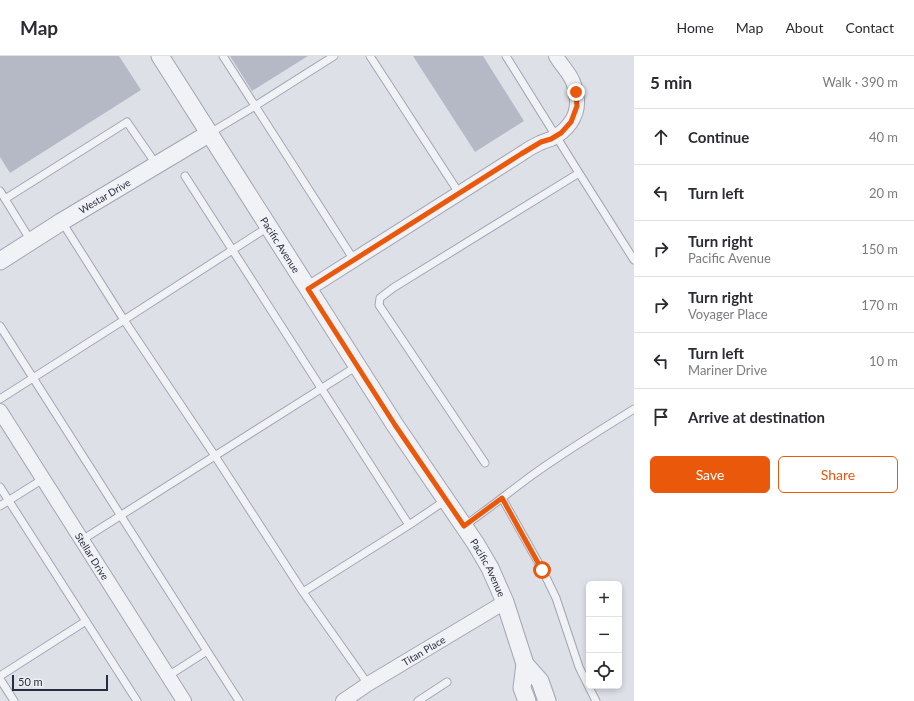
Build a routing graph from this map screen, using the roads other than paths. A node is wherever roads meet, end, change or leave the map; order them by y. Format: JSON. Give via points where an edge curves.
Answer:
{"nodes":[{"id":1,"x":160,"y":56,"type":"edge"},
{"id":2,"x":223,"y":56,"type":"edge"},
{"id":3,"x":334,"y":56,"type":"edge"},
{"id":4,"x":370,"y":56,"type":"edge"},
{"id":5,"x":506,"y":56,"type":"edge"},
{"id":6,"x":556,"y":56,"type":"edge"},
{"id":7,"x":255,"y":106,"type":"junction"},
{"id":8,"x":210,"y":133,"type":"junction"},
{"id":9,"x":556,"y":136,"type":"junction"},
{"id":10,"x":156,"y":164,"type":"junction"},
{"id":11,"x":579,"y":173,"type":"junction"},
{"id":12,"x":185,"y":176,"type":"dead end"},
{"id":13,"x":0,"y":191,"type":"edge"},
{"id":14,"x":459,"y":193,"type":"junction"},
{"id":15,"x":5,"y":199,"type":"junction"},
{"id":16,"x":62,"y":222,"type":"junction"},
{"id":17,"x":269,"y":227,"type":"junction"},
{"id":18,"x":31,"y":242,"type":"junction"},
{"id":19,"x":232,"y":250,"type":"junction"},
{"id":20,"x":354,"y":260,"type":"junction"},
{"id":21,"x":634,"y":260,"type":"edge"},
{"id":22,"x":0,"y":261,"type":"edge"},
{"id":23,"x":308,"y":289,"type":"junction"},
{"id":24,"x":124,"y":320,"type":"junction"},
{"id":25,"x":0,"y":326,"type":"edge"},
{"id":26,"x":357,"y":366,"type":"junction"},
{"id":27,"x":33,"y":378,"type":"junction"},
{"id":28,"x":321,"y":389,"type":"junction"},
{"id":29,"x":0,"y":399,"type":"edge"},
{"id":30,"x":634,"y":409,"type":"edge"},
{"id":31,"x":0,"y":411,"type":"edge"},
{"id":32,"x":215,"y":456,"type":"junction"},
{"id":33,"x":485,"y":463,"type":"dead end"},
{"id":34,"x":43,"y":479,"type":"junction"},
{"id":35,"x":0,"y":487,"type":"edge"},
{"id":36,"x":502,"y":498,"type":"junction"},
{"id":37,"x":446,"y":500,"type":"junction"},
{"id":38,"x":9,"y":501,"type":"junction"},
{"id":39,"x":0,"y":506,"type":"edge"},
{"id":40,"x":120,"y":516,"type":"junction"},
{"id":41,"x":409,"y":525,"type":"junction"},
{"id":42,"x":464,"y":526,"type":"junction"},
{"id":43,"x":82,"y":540,"type":"junction"},
{"id":44,"x":304,"y":592,"type":"junction"},
{"id":45,"x":505,"y":602,"type":"junction"},
{"id":46,"x":86,"y":621,"type":"junction"},
{"id":47,"x":207,"y":652,"type":"junction"},
{"id":48,"x":525,"y":664,"type":"junction"},
{"id":49,"x":0,"y":676,"type":"edge"},
{"id":50,"x":168,"y":676,"type":"junction"},
{"id":51,"x":0,"y":679,"type":"edge"},
{"id":52,"x":447,"y":682,"type":"dead end"},
{"id":53,"x":368,"y":684,"type":"junction"},
{"id":54,"x":14,"y":701,"type":"edge"},
{"id":55,"x":137,"y":701,"type":"edge"},
{"id":56,"x":184,"y":701,"type":"edge"},
{"id":57,"x":239,"y":701,"type":"edge"},
{"id":58,"x":342,"y":701,"type":"edge"},
{"id":59,"x":418,"y":701,"type":"edge"},
{"id":60,"x":527,"y":701,"type":"edge"},
{"id":61,"x":547,"y":701,"type":"edge"},
{"id":62,"x":596,"y":701,"type":"edge"}],
"edges":[{"from":1,"to":8,"type":"street","name":"Pacific Avenue"},
{"from":2,"to":7,"type":"lane"},
{"from":3,"to":7,"type":"lane"},
{"from":4,"to":14,"type":"lane"},
{"from":5,"to":9,"type":"lane"},
{"from":6,"to":9,"type":"street","via":[[573,81],[577,106],[571,122]]},
{"from":7,"to":8,"type":"lane"},
{"from":7,"to":20,"type":"lane"},
{"from":8,"to":10,"type":"street","name":"Westar Drive"},
{"from":8,"to":17,"type":"street","name":"Pacific Avenue"},
{"from":9,"to":11,"type":"lane"},
{"from":9,"to":14,"type":"street","via":[[541,142]]},
{"from":10,"to":15,"type":"lane","via":[[128,122]]},
{"from":10,"to":16,"type":"street","name":"Westar Drive"},
{"from":11,"to":21,"type":"lane"},
{"from":11,"to":33,"type":"lane","via":[[380,298],[379,305]]},
{"from":12,"to":19,"type":"lane"},
{"from":13,"to":15,"type":"lane"},
{"from":14,"to":20,"type":"street"},
{"from":15,"to":18,"type":"lane"},
{"from":16,"to":18,"type":"street","name":"Westar Drive"},
{"from":16,"to":24,"type":"lane"},
{"from":17,"to":19,"type":"lane"},
{"from":17,"to":23,"type":"street","name":"Pacific Avenue"},
{"from":18,"to":22,"type":"street","name":"Westar Drive"},
{"from":19,"to":24,"type":"lane"},
{"from":19,"to":28,"type":"lane"},
{"from":20,"to":23,"type":"street"},
{"from":23,"to":26,"type":"street","name":"Pacific Avenue"},
{"from":24,"to":27,"type":"lane"},
{"from":24,"to":32,"type":"lane"},
{"from":25,"to":27,"type":"lane"},
{"from":26,"to":28,"type":"lane"},
{"from":26,"to":37,"type":"street","name":"Pacific Avenue"},
{"from":27,"to":29,"type":"lane"},
{"from":27,"to":40,"type":"lane"},
{"from":28,"to":32,"type":"lane"},
{"from":28,"to":41,"type":"lane"},
{"from":30,"to":36,"type":"lane","via":[[565,452]]},
{"from":31,"to":34,"type":"street","name":"Stellar Drive"},
{"from":32,"to":40,"type":"lane"},
{"from":32,"to":44,"type":"lane"},
{"from":34,"to":38,"type":"lane"},
{"from":34,"to":43,"type":"street","name":"Stellar Drive"},
{"from":35,"to":38,"type":"lane"},
{"from":36,"to":42,"type":"lane"},
{"from":36,"to":62,"type":"lane","via":[[556,598],[579,667]]},
{"from":37,"to":41,"type":"lane"},
{"from":37,"to":42,"type":"street","name":"Pacific Avenue"},
{"from":38,"to":39,"type":"lane"},
{"from":38,"to":46,"type":"lane"},
{"from":40,"to":43,"type":"lane"},
{"from":40,"to":47,"type":"lane"},
{"from":41,"to":44,"type":"lane"},
{"from":42,"to":45,"type":"street","name":"Pacific Avenue","via":[[490,568]]},
{"from":43,"to":50,"type":"street","name":"Stellar Drive"},
{"from":44,"to":53,"type":"lane"},
{"from":45,"to":48,"type":"street","name":"Pacific Avenue"},
{"from":45,"to":53,"type":"street","name":"Titan Place"},
{"from":46,"to":49,"type":"lane"},
{"from":46,"to":55,"type":"lane"},
{"from":47,"to":50,"type":"lane"},
{"from":47,"to":57,"type":"lane"},
{"from":48,"to":60,"type":"street","name":"Pacific Avenue","via":[[522,688]]},
{"from":48,"to":61,"type":"street","name":"Pacific Avenue","via":[[540,681]]},
{"from":50,"to":56,"type":"street","name":"Stellar Drive"},
{"from":51,"to":54,"type":"lane"},
{"from":52,"to":59,"type":"lane"},
{"from":53,"to":58,"type":"street","name":"Titan Place"}]}
